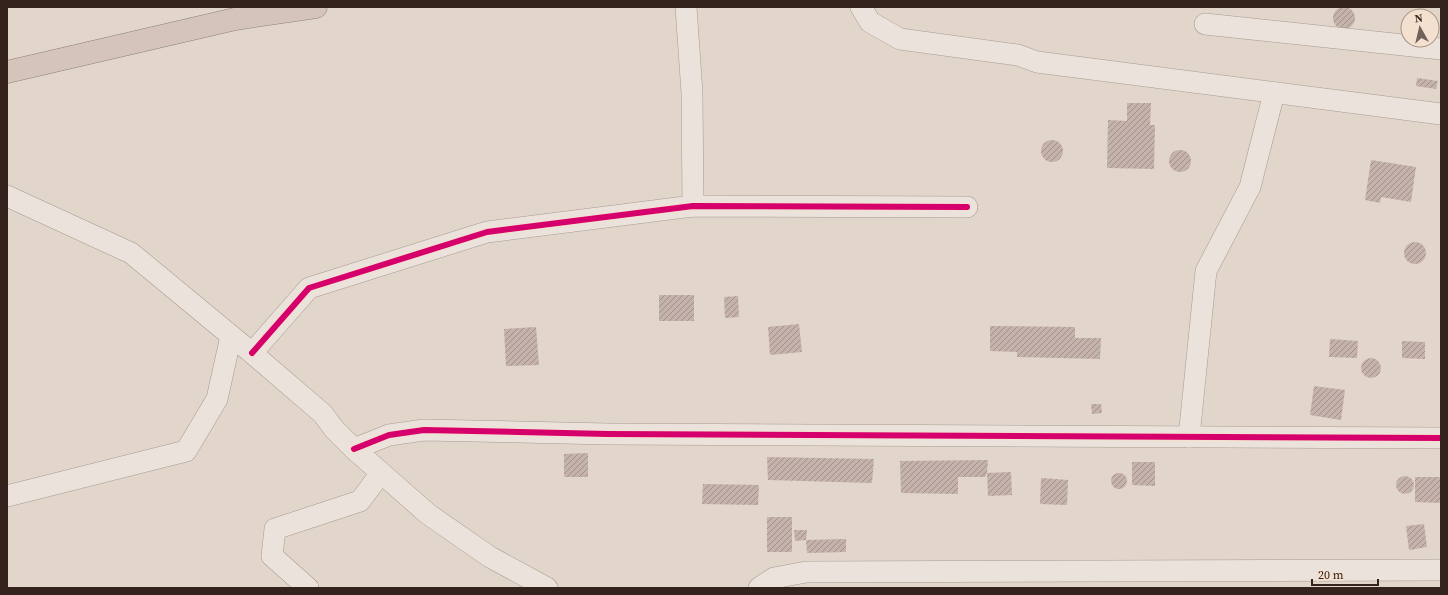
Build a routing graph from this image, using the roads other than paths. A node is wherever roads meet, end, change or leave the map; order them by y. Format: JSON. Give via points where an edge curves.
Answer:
{"nodes":[{"id":1,"x":316,"y":7,"type":"edge"},
{"id":2,"x":686,"y":7,"type":"edge"},
{"id":3,"x":861,"y":7,"type":"edge"},
{"id":4,"x":1205,"y":24,"type":"dead end"},
{"id":5,"x":1441,"y":49,"type":"edge"},
{"id":6,"x":7,"y":72,"type":"edge"},
{"id":7,"x":1274,"y":93,"type":"junction"},
{"id":8,"x":1441,"y":114,"type":"edge"},
{"id":9,"x":7,"y":196,"type":"edge"},
{"id":10,"x":693,"y":206,"type":"junction"},
{"id":11,"x":967,"y":208,"type":"dead end"},
{"id":12,"x":231,"y":336,"type":"junction"},
{"id":13,"x":252,"y":353,"type":"junction"},
{"id":14,"x":1189,"y":436,"type":"junction"},
{"id":15,"x":1441,"y":438,"type":"edge"},
{"id":16,"x":354,"y":449,"type":"junction"},
{"id":17,"x":381,"y":473,"type":"junction"},
{"id":18,"x":7,"y":496,"type":"edge"},
{"id":19,"x":1441,"y":570,"type":"edge"},
{"id":20,"x":308,"y":588,"type":"edge"},
{"id":21,"x":547,"y":588,"type":"edge"},
{"id":22,"x":759,"y":588,"type":"edge"}],
"edges":[{"from":1,"to":6,"type":"highway","via":[[235,19]]},
{"from":2,"to":10,"type":"street","via":[[692,93]]},
{"from":3,"to":7,"type":"street","via":[[870,22],[900,39],[1018,55],[1037,62]]},
{"from":4,"to":5,"type":"street"},
{"from":7,"to":8,"type":"street"},
{"from":7,"to":14,"type":"street","via":[[1250,187],[1206,271]]},
{"from":9,"to":12,"type":"street","via":[[131,253]]},
{"from":10,"to":11,"type":"street"},
{"from":10,"to":13,"type":"street","via":[[487,232],[309,288]]},
{"from":12,"to":13,"type":"street"},
{"from":12,"to":18,"type":"street","via":[[217,399],[186,451]]},
{"from":13,"to":16,"type":"street","via":[[323,414]]},
{"from":14,"to":15,"type":"street"},
{"from":14,"to":16,"type":"street","via":[[616,434],[424,430],[389,435]]},
{"from":16,"to":17,"type":"street"},
{"from":17,"to":20,"type":"street","via":[[360,501],[275,529],[272,556]]},
{"from":17,"to":21,"type":"street","via":[[428,514],[490,557]]},
{"from":19,"to":22,"type":"street","via":[[806,572],[774,578]]}]}
